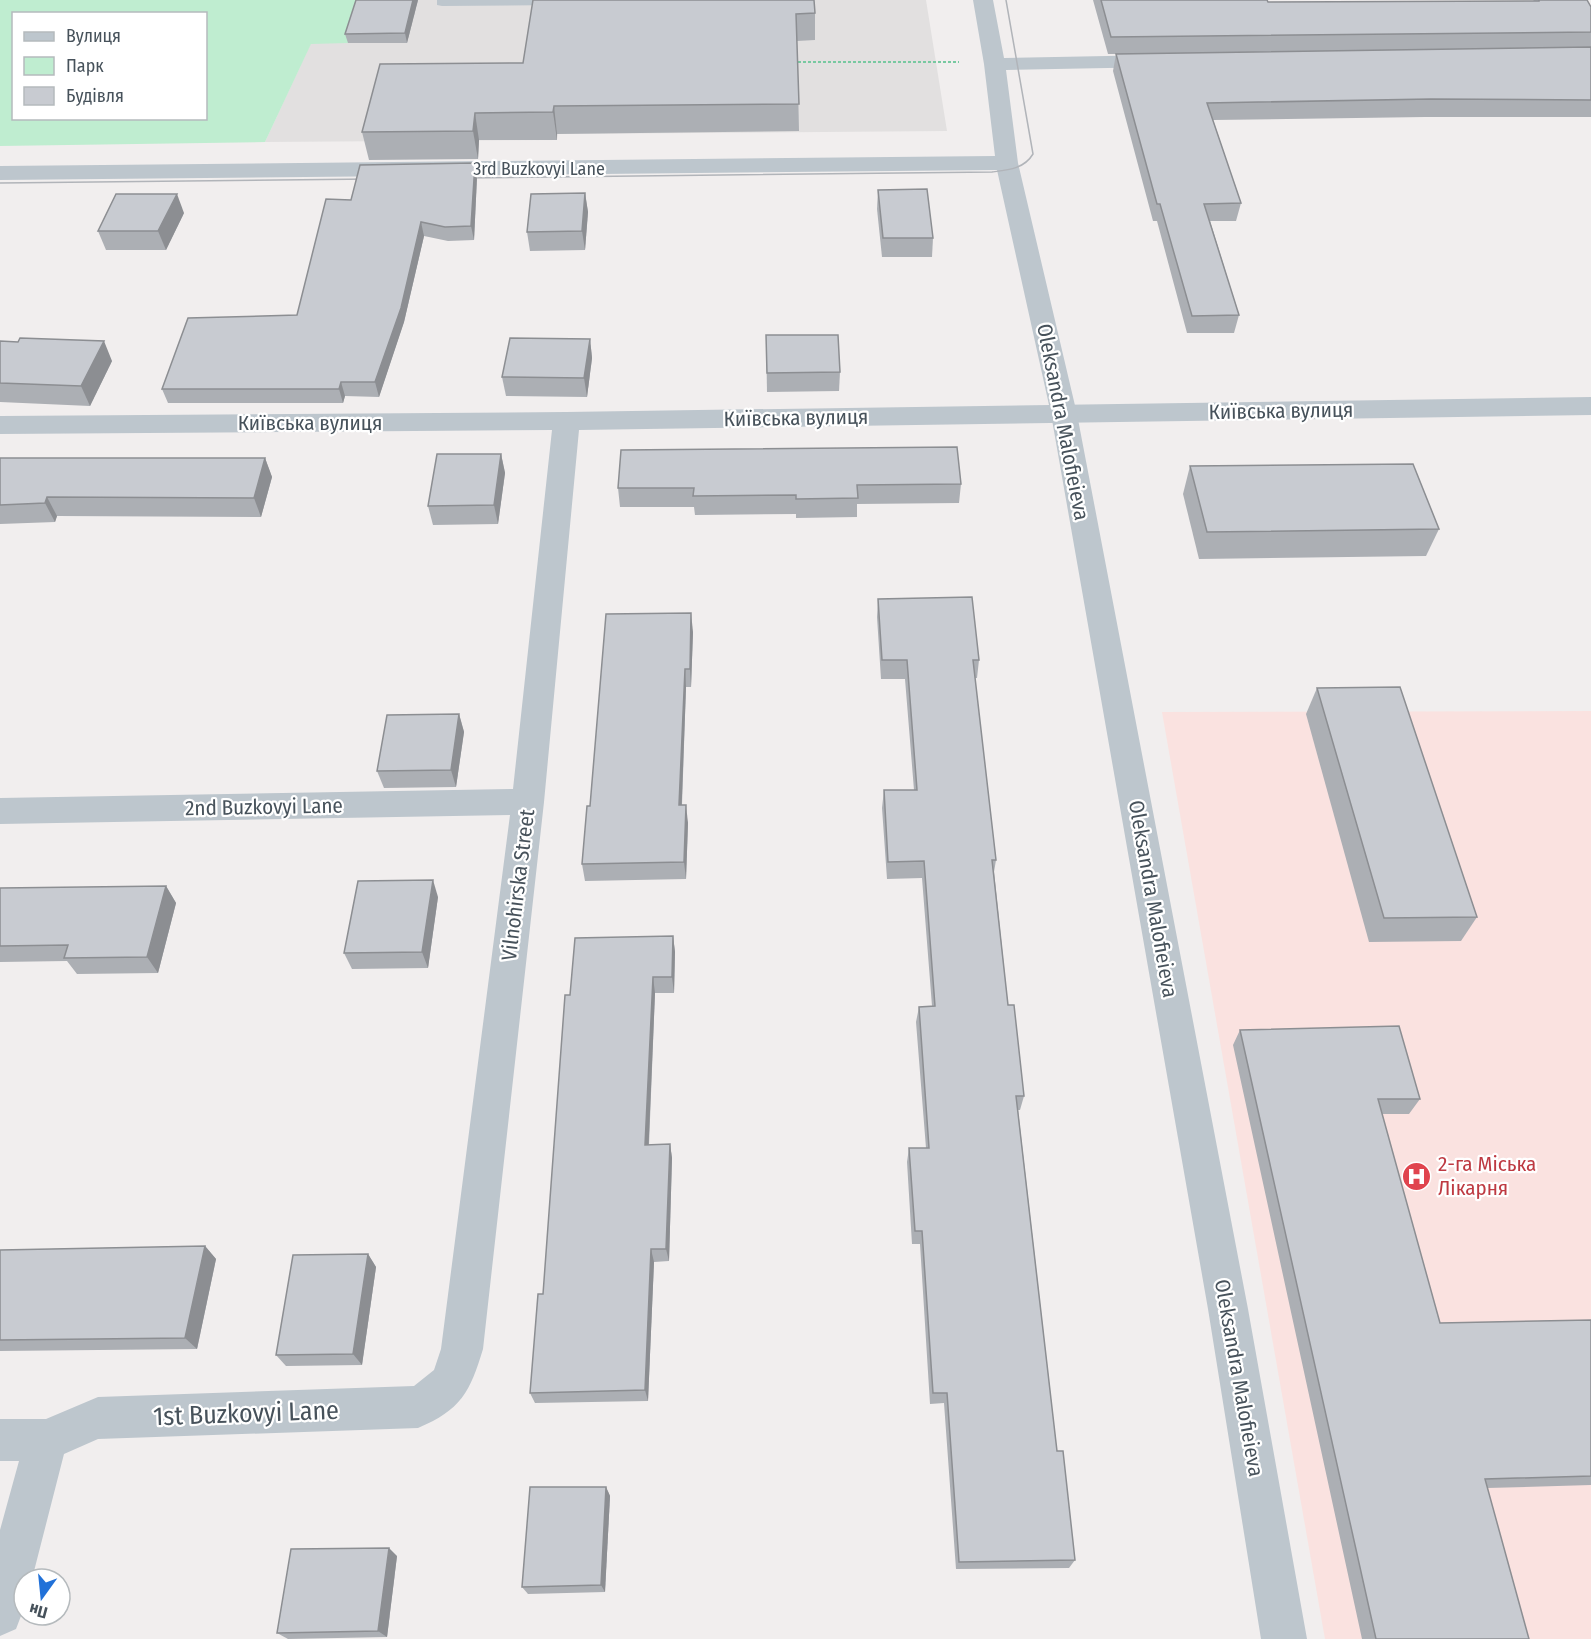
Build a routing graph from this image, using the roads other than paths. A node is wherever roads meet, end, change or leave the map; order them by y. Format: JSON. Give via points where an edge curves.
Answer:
{"nodes":[{"id":1,"x":983,"y":0,"type":"edge"},
{"id":2,"x":573,"y":1,"type":"edge"},
{"id":3,"x":442,"y":2,"type":"dead end"},
{"id":4,"x":1185,"y":61,"type":"edge"},
{"id":5,"x":994,"y":64,"type":"junction"},
{"id":6,"x":1007,"y":163,"type":"junction"},
{"id":7,"x":0,"y":173,"type":"edge"},
{"id":8,"x":1591,"y":406,"type":"edge"},
{"id":9,"x":1064,"y":414,"type":"junction"},
{"id":10,"x":566,"y":421,"type":"junction"},
{"id":11,"x":0,"y":425,"type":"edge"},
{"id":12,"x":528,"y":802,"type":"junction"},
{"id":13,"x":0,"y":811,"type":"edge"},
{"id":14,"x":462,"y":1349,"type":"joint"},
{"id":15,"x":0,"y":1440,"type":"edge"},
{"id":16,"x":46,"y":1440,"type":"junction"},
{"id":17,"x":0,"y":1613,"type":"edge"},
{"id":18,"x":1284,"y":1639,"type":"edge"}],
"edges":[{"from":1,"to":5,"type":"street"},
{"from":2,"to":3,"type":"lane"},
{"from":4,"to":5,"type":"street"},
{"from":5,"to":6,"type":"street","name":"Oleksandra Malofieieva"},
{"from":6,"to":7,"type":"street","name":"3rd Buzkovyi Lane"},
{"from":6,"to":9,"type":"street","name":"Oleksandra Malofieieva"},
{"from":8,"to":9,"type":"street","name":"Київська вулиця"},
{"from":9,"to":10,"type":"street","name":"Київська вулиця"},
{"from":9,"to":18,"type":"street","name":"Oleksandra Malofieieva","via":[[1224,1286]]},
{"from":10,"to":11,"type":"street","name":"Київська вулиця"},
{"from":10,"to":12,"type":"street","name":"Vilnohirska Street"},
{"from":12,"to":13,"type":"street","name":"2nd Buzkovyi Lane"},
{"from":12,"to":14,"type":"street","name":"Vilnohirska Street"},
{"from":14,"to":16,"type":"street","name":"1st Buzkovyi Lane","via":[[454,1378],[443,1394],[418,1407],[98,1418]]},
{"from":15,"to":16,"type":"street","name":"1st Buzkovyi Lane"},
{"from":16,"to":17,"type":"street"}]}
